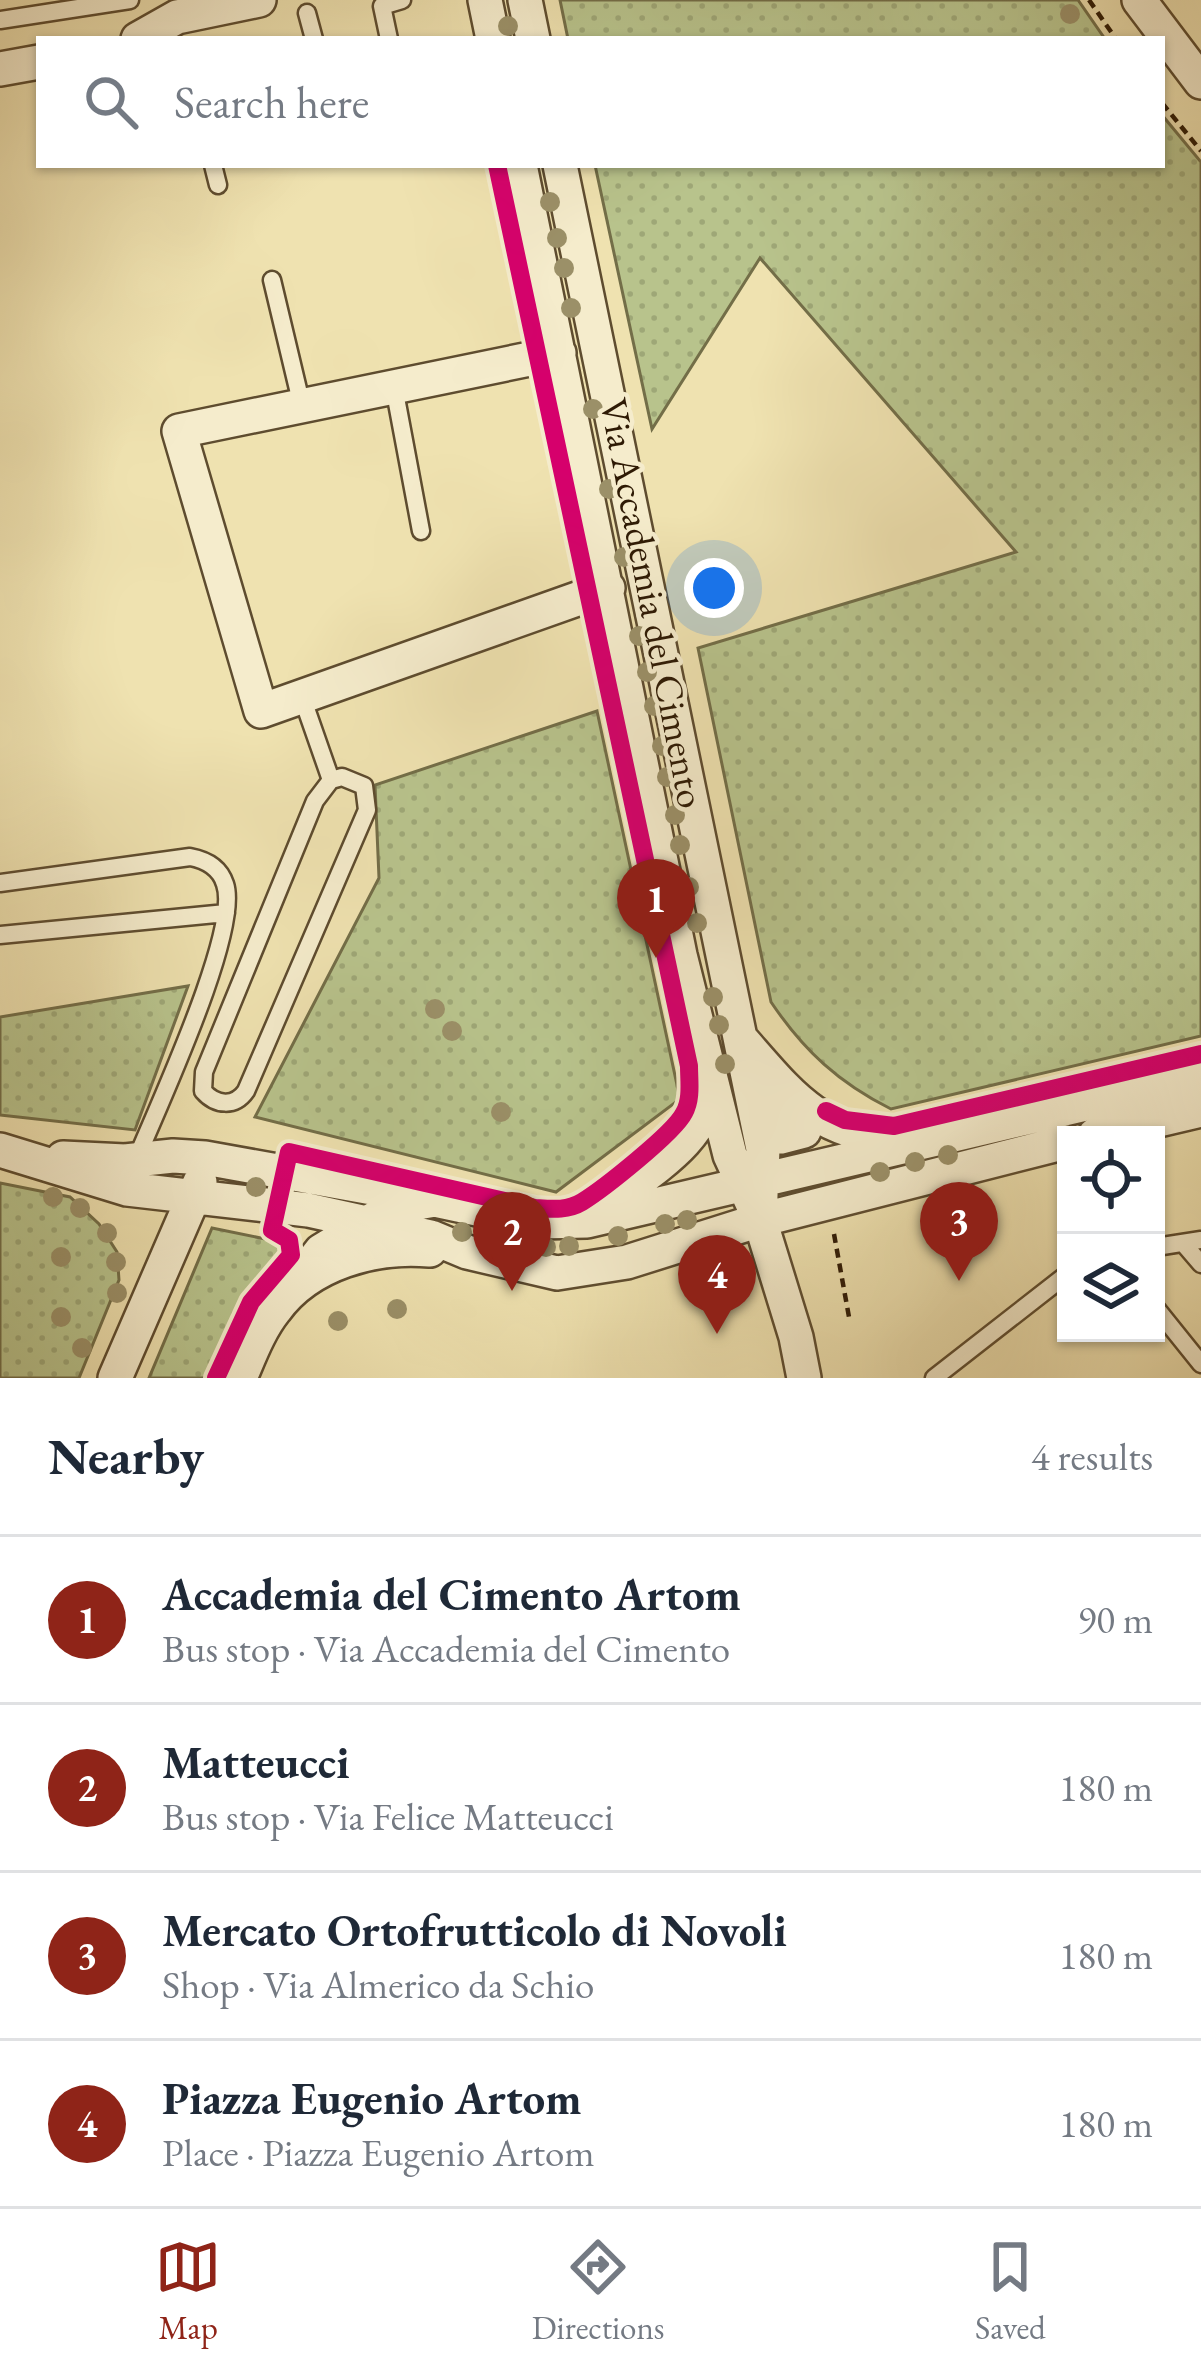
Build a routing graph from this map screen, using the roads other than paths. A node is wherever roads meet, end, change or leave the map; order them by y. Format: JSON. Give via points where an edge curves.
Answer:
{"nodes":[{"id":1,"x":130,"y":0,"type":"edge"},
{"id":2,"x":259,"y":0,"type":"edge"},
{"id":3,"x":402,"y":0,"type":"edge"},
{"id":4,"x":485,"y":0,"type":"edge"},
{"id":5,"x":525,"y":0,"type":"edge"},
{"id":6,"x":1139,"y":0,"type":"edge"},
{"id":7,"x":308,"y":13,"type":"dead end"},
{"id":8,"x":0,"y":20,"type":"edge"},
{"id":9,"x":180,"y":28,"type":"edge"},
{"id":10,"x":149,"y":36,"type":"edge"},
{"id":11,"x":313,"y":36,"type":"edge"},
{"id":12,"x":388,"y":36,"type":"edge"},
{"id":13,"x":492,"y":36,"type":"edge"},
{"id":14,"x":532,"y":36,"type":"edge"},
{"id":15,"x":36,"y":63,"type":"edge"},
{"id":16,"x":0,"y":69,"type":"edge"},
{"id":17,"x":1201,"y":82,"type":"edge"},
{"id":18,"x":215,"y":168,"type":"edge"},
{"id":19,"x":521,"y":168,"type":"edge"},
{"id":20,"x":561,"y":168,"type":"edge"},
{"id":21,"x":218,"y":185,"type":"dead end"},
{"id":22,"x":272,"y":280,"type":"dead end"},
{"id":23,"x":597,"y":345,"type":"junction"},
{"id":24,"x":559,"y":353,"type":"junction"},
{"id":25,"x":394,"y":387,"type":"junction"},
{"id":26,"x":302,"y":406,"type":"junction"},
{"id":27,"x":421,"y":531,"type":"dead end"},
{"id":28,"x":645,"y":579,"type":"junction"},
{"id":29,"x":608,"y":588,"type":"junction"},
{"id":30,"x":302,"y":697,"type":"junction"},
{"id":31,"x":331,"y":780,"type":"junction"},
{"id":32,"x":0,"y":883,"type":"edge"},
{"id":33,"x":226,"y":913,"type":"junction"},
{"id":34,"x":0,"y":935,"type":"edge"},
{"id":35,"x":738,"y":1035,"type":"junction"},
{"id":36,"x":704,"y":1051,"type":"junction"},
{"id":37,"x":1201,"y":1077,"type":"edge"},
{"id":38,"x":1201,"y":1110,"type":"edge"},
{"id":39,"x":1133,"y":1126,"type":"edge"},
{"id":40,"x":930,"y":1142,"type":"junction"},
{"id":41,"x":1057,"y":1144,"type":"edge"},
{"id":42,"x":726,"y":1152,"type":"joint"},
{"id":43,"x":12,"y":1153,"type":"edge"},
{"id":44,"x":136,"y":1160,"type":"junction"},
{"id":45,"x":228,"y":1161,"type":"junction"},
{"id":46,"x":752,"y":1184,"type":"junction"},
{"id":47,"x":193,"y":1197,"type":"junction"},
{"id":48,"x":435,"y":1200,"type":"junction"},
{"id":49,"x":274,"y":1207,"type":"junction"},
{"id":50,"x":586,"y":1220,"type":"junction"},
{"id":51,"x":760,"y":1220,"type":"junction"},
{"id":52,"x":364,"y":1223,"type":"junction"},
{"id":53,"x":1192,"y":1242,"type":"edge"},
{"id":54,"x":467,"y":1252,"type":"junction"},
{"id":55,"x":315,"y":1257,"type":"junction"},
{"id":56,"x":1201,"y":1264,"type":"edge"},
{"id":57,"x":1057,"y":1282,"type":"edge"},
{"id":58,"x":282,"y":1301,"type":"junction"},
{"id":59,"x":1165,"y":1319,"type":"edge"},
{"id":60,"x":1201,"y":1364,"type":"edge"},
{"id":61,"x":115,"y":1378,"type":"edge"},
{"id":62,"x":240,"y":1378,"type":"edge"},
{"id":63,"x":804,"y":1378,"type":"edge"},
{"id":64,"x":934,"y":1378,"type":"edge"},
{"id":65,"x":1184,"y":1378,"type":"edge"}],
"edges":[{"from":1,"to":8,"type":"lane"},
{"from":2,"to":9,"type":"street"},
{"from":3,"to":12,"type":"lane","via":[[382,6]]},
{"from":4,"to":13,"type":"street"},
{"from":5,"to":14,"type":"street"},
{"from":6,"to":17,"type":"street"},
{"from":7,"to":11,"type":"lane"},
{"from":9,"to":10,"type":"street"},
{"from":15,"to":16,"type":"street"},
{"from":18,"to":21,"type":"lane"},
{"from":19,"to":24,"type":"street","name":"Via Accademia del Cimento"},
{"from":20,"to":23,"type":"street","name":"Via Accademia del Cimento"},
{"from":22,"to":26,"type":"lane"},
{"from":23,"to":24,"type":"lane"},
{"from":23,"to":28,"type":"street","name":"Via Accademia del Cimento"},
{"from":24,"to":25,"type":"street"},
{"from":24,"to":29,"type":"street","name":"Via Accademia del Cimento"},
{"from":25,"to":26,"type":"street"},
{"from":25,"to":27,"type":"lane"},
{"from":26,"to":30,"type":"street","via":[[179,431],[261,711]]},
{"from":28,"to":29,"type":"lane"},
{"from":28,"to":35,"type":"street","name":"Via Accademia del Cimento"},
{"from":29,"to":30,"type":"street"},
{"from":29,"to":36,"type":"street","name":"Via Accademia del Cimento"},
{"from":30,"to":31,"type":"lane"},
{"from":31,"to":31,"type":"lane","via":[[315,801],[203,1072],[203,1091],[216,1102],[246,1091],[367,810],[364,786]]},
{"from":32,"to":33,"type":"lane","via":[[190,857],[217,869]]},
{"from":33,"to":34,"type":"lane"},
{"from":33,"to":44,"type":"lane","via":[[216,958]]},
{"from":35,"to":40,"type":"street","via":[[820,1119],[862,1136]]},
{"from":35,"to":46,"type":"street","name":"Via Accademia del Cimento","via":[[763,1148]]},
{"from":36,"to":46,"type":"street","name":"Via Accademia del Cimento","via":[[730,1155]]},
{"from":36,"to":50,"type":"street","via":[[710,1091],[702,1119]]},
{"from":37,"to":40,"type":"street"},
{"from":38,"to":39,"type":"street"},
{"from":40,"to":46,"type":"street"},
{"from":41,"to":51,"type":"street"},
{"from":42,"to":42,"type":"street","via":[[747,1144],[690,874],[679,878]]},
{"from":43,"to":44,"type":"street"},
{"from":43,"to":47,"type":"street","via":[[103,1183]]},
{"from":44,"to":45,"type":"street"},
{"from":45,"to":47,"type":"street"},
{"from":45,"to":48,"type":"street"},
{"from":46,"to":50,"type":"street"},
{"from":46,"to":51,"type":"street","name":"Via Accademia del Cimento"},
{"from":47,"to":49,"type":"street"},
{"from":47,"to":61,"type":"street"},
{"from":48,"to":50,"type":"street","via":[[530,1221]]},
{"from":48,"to":52,"type":"street"},
{"from":49,"to":52,"type":"street"},
{"from":49,"to":55,"type":"street","via":[[313,1238]]},
{"from":51,"to":54,"type":"street","via":[[569,1272]]},
{"from":51,"to":63,"type":"street"},
{"from":52,"to":54,"type":"street"},
{"from":52,"to":55,"type":"street"},
{"from":53,"to":56,"type":"lane"},
{"from":54,"to":58,"type":"street","via":[[408,1248],[343,1261]]},
{"from":55,"to":58,"type":"street"},
{"from":57,"to":64,"type":"lane"},
{"from":58,"to":62,"type":"street"},
{"from":59,"to":60,"type":"lane"},
{"from":60,"to":65,"type":"lane"}]}
